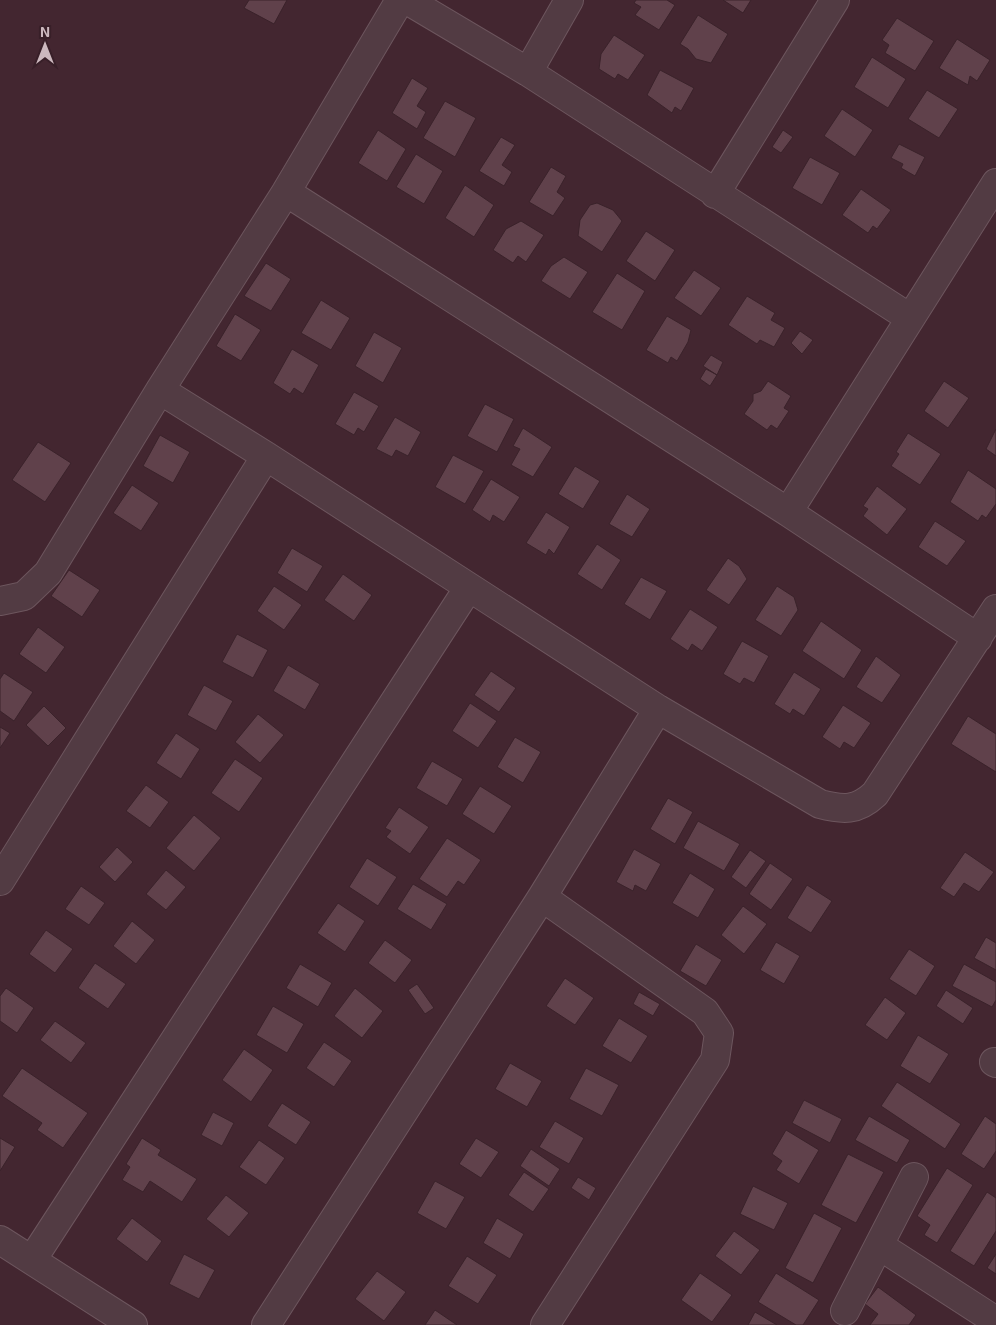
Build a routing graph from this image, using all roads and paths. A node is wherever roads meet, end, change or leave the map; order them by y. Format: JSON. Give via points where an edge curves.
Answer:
{"nodes":[{"id":1,"x":400,"y":0,"type":"edge"},
{"id":2,"x":407,"y":0,"type":"edge"},
{"id":3,"x":569,"y":0,"type":"edge"},
{"id":4,"x":835,"y":0,"type":"edge"},
{"id":5,"x":528,"y":72,"type":"junction"},
{"id":6,"x":996,"y":183,"type":"edge"},
{"id":7,"x":286,"y":192,"type":"junction"},
{"id":8,"x":715,"y":194,"type":"junction"},
{"id":9,"x":910,"y":318,"type":"junction"},
{"id":10,"x":160,"y":390,"type":"junction"},
{"id":11,"x":266,"y":456,"type":"junction"},
{"id":12,"x":788,"y":512,"type":"junction"},
{"id":13,"x":469,"y":587,"type":"junction"},
{"id":14,"x":0,"y":601,"type":"edge"},
{"id":15,"x":996,"y":609,"type":"edge"},
{"id":16,"x":978,"y":638,"type":"junction"},
{"id":17,"x":658,"y":709,"type":"junction"},
{"id":18,"x":0,"y":881,"type":"edge"},
{"id":19,"x":542,"y":897,"type":"junction"},
{"id":20,"x":914,"y":1177,"type":"dead end"},
{"id":21,"x":0,"y":1240,"type":"edge"},
{"id":22,"x":880,"y":1246,"type":"junction"},
{"id":23,"x":32,"y":1260,"type":"junction"},
{"id":24,"x":845,"y":1311,"type":"dead end"},
{"id":25,"x":996,"y":1321,"type":"edge"},
{"id":26,"x":133,"y":1325,"type":"edge"},
{"id":27,"x":266,"y":1325,"type":"edge"},
{"id":28,"x":545,"y":1325,"type":"edge"}],
"edges":[{"from":1,"to":7,"type":"street"},
{"from":2,"to":5,"type":"street"},
{"from":3,"to":5,"type":"street"},
{"from":4,"to":8,"type":"street"},
{"from":5,"to":8,"type":"street"},
{"from":6,"to":9,"type":"street"},
{"from":7,"to":10,"type":"street"},
{"from":7,"to":12,"type":"street"},
{"from":8,"to":9,"type":"street"},
{"from":9,"to":12,"type":"street"},
{"from":10,"to":11,"type":"street"},
{"from":10,"to":14,"type":"street","via":[[48,573],[24,596]]},
{"from":11,"to":13,"type":"street"},
{"from":11,"to":18,"type":"street"},
{"from":12,"to":16,"type":"street"},
{"from":13,"to":17,"type":"street"},
{"from":13,"to":23,"type":"street"},
{"from":15,"to":16,"type":"street"},
{"from":16,"to":17,"type":"street","via":[[875,794],[852,809],[820,804]]},
{"from":17,"to":19,"type":"street"},
{"from":19,"to":27,"type":"street"},
{"from":19,"to":28,"type":"street","via":[[706,1012],[718,1033],[715,1060]]},
{"from":20,"to":22,"type":"street"},
{"from":21,"to":23,"type":"street"},
{"from":22,"to":24,"type":"street"},
{"from":22,"to":25,"type":"street"},
{"from":23,"to":26,"type":"street"}]}
